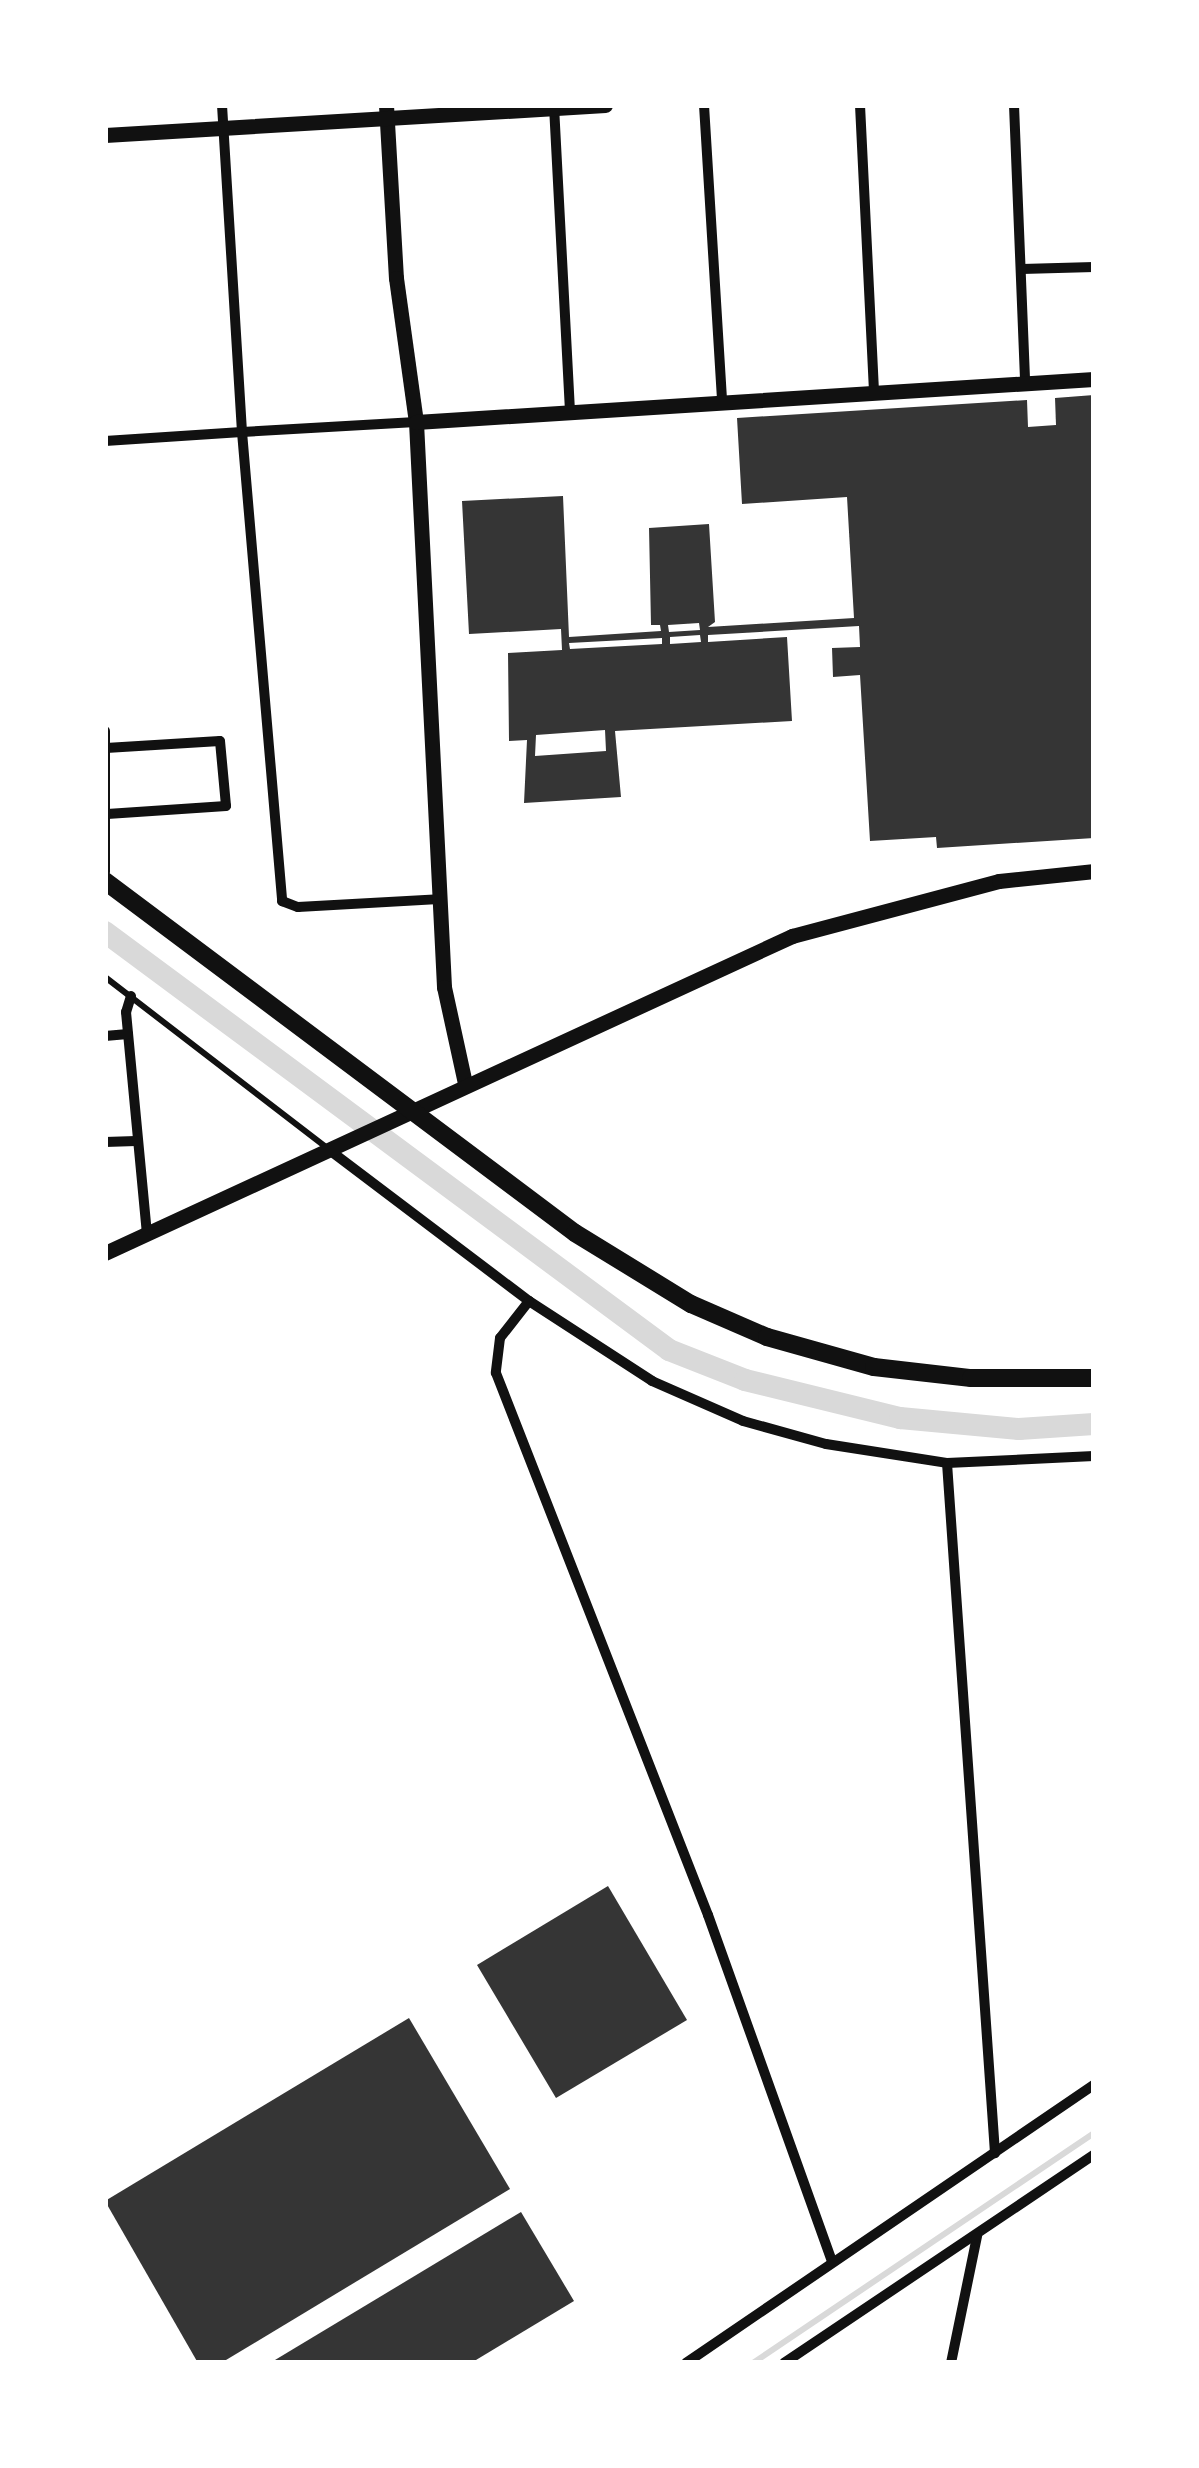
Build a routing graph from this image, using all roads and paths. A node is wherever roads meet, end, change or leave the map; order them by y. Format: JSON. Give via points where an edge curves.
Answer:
{"nodes":[{"id":1,"x":222,"y":105,"type":"edge"},
{"id":2,"x":605,"y":105,"type":"edge"},
{"id":3,"x":704,"y":105,"type":"edge"},
{"id":4,"x":860,"y":105,"type":"edge"},
{"id":5,"x":1014,"y":105,"type":"edge"},
{"id":6,"x":554,"y":108,"type":"edge"},
{"id":7,"x":386,"y":112,"type":"edge"},
{"id":8,"x":224,"y":128,"type":"junction"},
{"id":9,"x":105,"y":136,"type":"edge"},
{"id":10,"x":1094,"y":267,"type":"edge"},
{"id":11,"x":1022,"y":269,"type":"junction"},
{"id":12,"x":1094,"y":379,"type":"edge"},
{"id":13,"x":1025,"y":384,"type":"junction"},
{"id":14,"x":874,"y":392,"type":"junction"},
{"id":15,"x":722,"y":400,"type":"junction"},
{"id":16,"x":570,"y":409,"type":"junction"},
{"id":17,"x":416,"y":422,"type":"junction"},
{"id":18,"x":242,"y":432,"type":"junction"},
{"id":19,"x":105,"y":441,"type":"edge"},
{"id":20,"x":105,"y":730,"type":"edge"},
{"id":21,"x":105,"y":739,"type":"edge"},
{"id":22,"x":106,"y":748,"type":"edge"},
{"id":23,"x":108,"y":814,"type":"edge"},
{"id":24,"x":1094,"y":870,"type":"edge"},
{"id":25,"x":105,"y":872,"type":"edge"},
{"id":26,"x":105,"y":882,"type":"edge"},
{"id":27,"x":439,"y":899,"type":"junction"},
{"id":28,"x":105,"y":977,"type":"edge"},
{"id":29,"x":131,"y":996,"type":"junction"},
{"id":30,"x":128,"y":1034,"type":"junction"},
{"id":31,"x":105,"y":1036,"type":"edge"},
{"id":32,"x":465,"y":1083,"type":"junction"},
{"id":33,"x":410,"y":1110,"type":"junction"},
{"id":34,"x":136,"y":1141,"type":"junction"},
{"id":35,"x":105,"y":1142,"type":"edge"},
{"id":36,"x":326,"y":1148,"type":"junction"},
{"id":37,"x":148,"y":1234,"type":"junction"},
{"id":38,"x":105,"y":1253,"type":"edge"},
{"id":39,"x":528,"y":1301,"type":"junction"},
{"id":40,"x":1094,"y":1378,"type":"edge"},
{"id":41,"x":1094,"y":1456,"type":"edge"},
{"id":42,"x":947,"y":1464,"type":"junction"},
{"id":43,"x":1094,"y":2086,"type":"edge"},
{"id":44,"x":996,"y":2153,"type":"junction"},
{"id":45,"x":1094,"y":2154,"type":"edge"},
{"id":46,"x":977,"y":2236,"type":"junction"},
{"id":47,"x":832,"y":2261,"type":"junction"},
{"id":48,"x":686,"y":2363,"type":"edge"},
{"id":49,"x":784,"y":2363,"type":"edge"},
{"id":50,"x":951,"y":2363,"type":"edge"}],
"edges":[{"from":1,"to":8,"type":"street"},
{"from":2,"to":6,"type":"street"},
{"from":3,"to":15,"type":"street"},
{"from":4,"to":14,"type":"street"},
{"from":5,"to":11,"type":"street"},
{"from":6,"to":7,"type":"street"},
{"from":6,"to":16,"type":"street"},
{"from":7,"to":8,"type":"street"},
{"from":7,"to":17,"type":"street","via":[[396,278]]},
{"from":8,"to":9,"type":"street"},
{"from":8,"to":18,"type":"street"},
{"from":10,"to":11,"type":"street"},
{"from":11,"to":13,"type":"street"},
{"from":12,"to":13,"type":"street"},
{"from":13,"to":14,"type":"street"},
{"from":14,"to":15,"type":"street"},
{"from":15,"to":16,"type":"street"},
{"from":16,"to":17,"type":"street"},
{"from":17,"to":18,"type":"street"},
{"from":17,"to":27,"type":"street"},
{"from":18,"to":19,"type":"street"},
{"from":18,"to":27,"type":"street","via":[[280,895],[292,907]]},
{"from":20,"to":21,"type":"street"},
{"from":21,"to":22,"type":"street"},
{"from":22,"to":23,"type":"street"},
{"from":22,"to":23,"type":"street","via":[[220,741],[226,806]]},
{"from":23,"to":25,"type":"street"},
{"from":24,"to":32,"type":"street","via":[[998,881],[792,936]]},
{"from":26,"to":33,"type":"main road"},
{"from":27,"to":32,"type":"street","via":[[447,1014]]},
{"from":28,"to":29,"type":"lane"},
{"from":29,"to":30,"type":"street"},
{"from":29,"to":36,"type":"lane"},
{"from":30,"to":31,"type":"street"},
{"from":30,"to":34,"type":"street"},
{"from":32,"to":33,"type":"street"},
{"from":33,"to":36,"type":"street"},
{"from":33,"to":40,"type":"main road","via":[[610,1258],[737,1325],[836,1358],[906,1372]]},
{"from":34,"to":35,"type":"street"},
{"from":34,"to":37,"type":"street"},
{"from":36,"to":37,"type":"street"},
{"from":36,"to":39,"type":"street"},
{"from":37,"to":38,"type":"street"},
{"from":39,"to":42,"type":"street","via":[[652,1381],[742,1421],[826,1444]]},
{"from":39,"to":47,"type":"street","via":[[500,1338],[496,1373],[708,1914]]},
{"from":41,"to":42,"type":"street"},
{"from":42,"to":44,"type":"street"},
{"from":43,"to":44,"type":"street"},
{"from":44,"to":47,"type":"street"},
{"from":45,"to":46,"type":"street"},
{"from":46,"to":49,"type":"street"},
{"from":46,"to":50,"type":"street"},
{"from":47,"to":48,"type":"street"}]}
